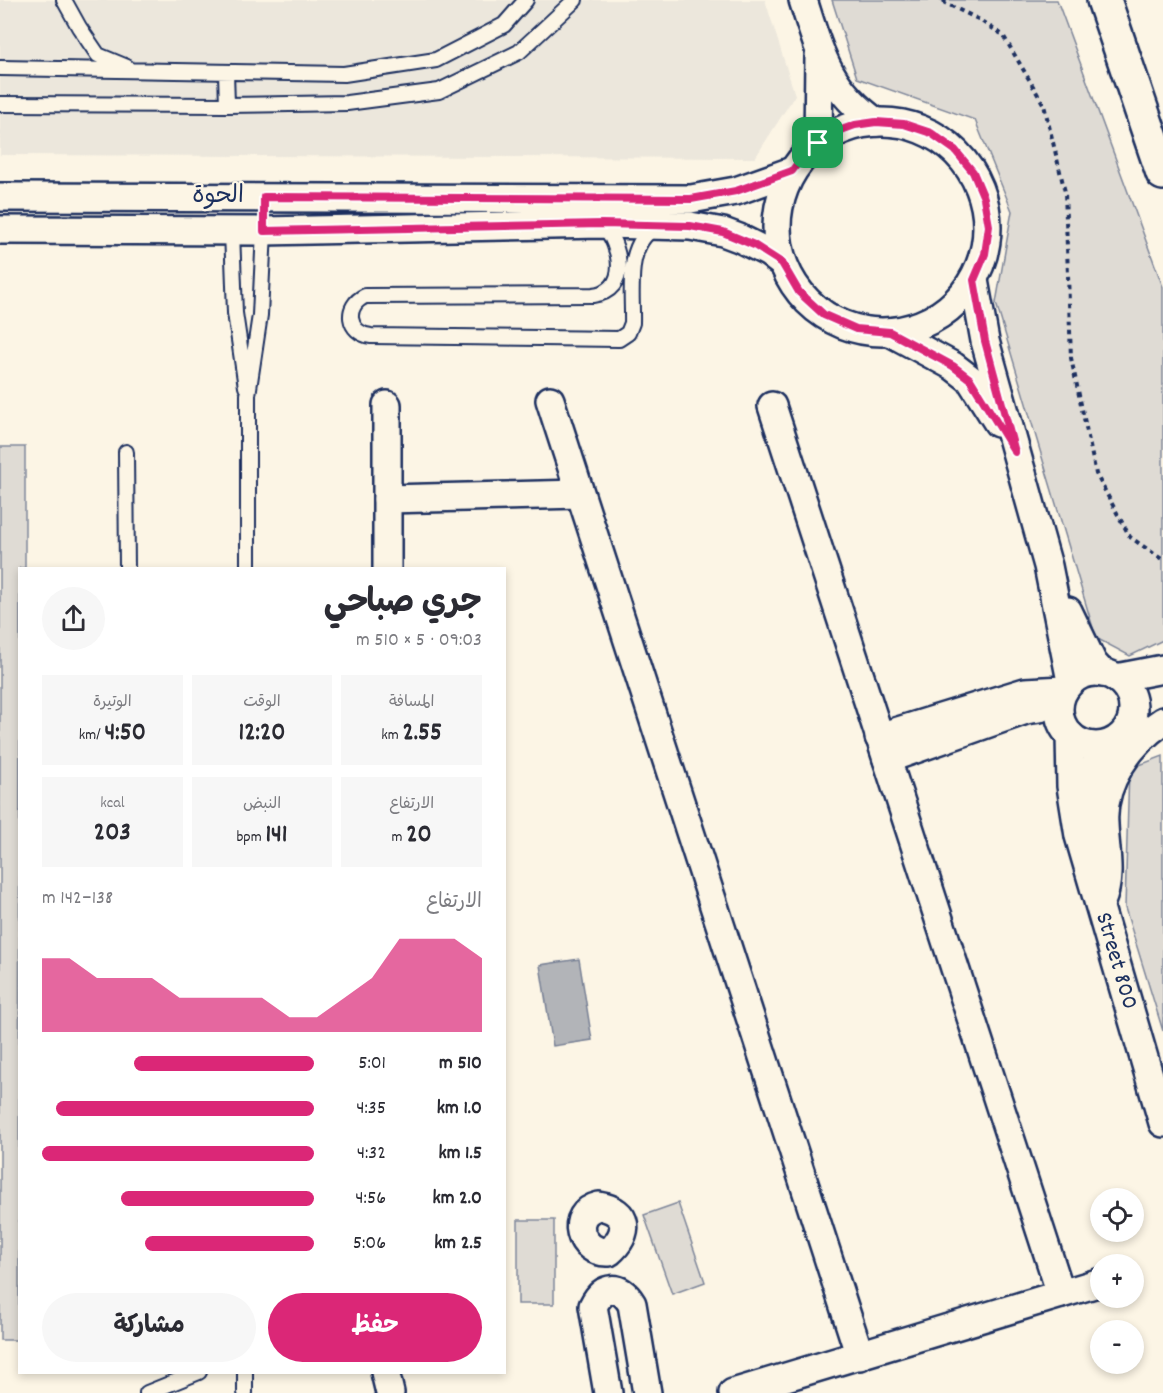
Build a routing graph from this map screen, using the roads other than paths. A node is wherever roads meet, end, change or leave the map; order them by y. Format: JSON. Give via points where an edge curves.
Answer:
{"nodes":[{"id":1,"x":64,"y":0,"type":"edge"},
{"id":2,"x":526,"y":0,"type":"edge"},
{"id":3,"x":575,"y":0,"type":"edge"},
{"id":4,"x":803,"y":0,"type":"edge"},
{"id":5,"x":1104,"y":0,"type":"edge"},
{"id":6,"x":819,"y":50,"type":"junction"},
{"id":7,"x":0,"y":68,"type":"edge"},
{"id":8,"x":135,"y":70,"type":"junction"},
{"id":9,"x":226,"y":72,"type":"junction"},
{"id":10,"x":0,"y":104,"type":"edge"},
{"id":11,"x":227,"y":105,"type":"junction"},
{"id":12,"x":876,"y":122,"type":"junction"},
{"id":13,"x":818,"y":143,"type":"junction"},
{"id":14,"x":792,"y":171,"type":"junction"},
{"id":15,"x":1163,"y":174,"type":"edge"},
{"id":16,"x":0,"y":196,"type":"edge"},
{"id":17,"x":232,"y":197,"type":"junction"},
{"id":18,"x":264,"y":197,"type":"junction"},
{"id":19,"x":602,"y":224,"type":"junction"},
{"id":20,"x":662,"y":225,"type":"junction"},
{"id":21,"x":0,"y":230,"type":"edge"},
{"id":22,"x":232,"y":231,"type":"junction"},
{"id":23,"x":264,"y":231,"type":"junction"},
{"id":24,"x":782,"y":263,"type":"junction"},
{"id":25,"x":974,"y":280,"type":"junction"},
{"id":26,"x":890,"y":332,"type":"junction"},
{"id":27,"x":248,"y":395,"type":"junction"},
{"id":28,"x":550,"y":400,"type":"dead end"},
{"id":29,"x":387,"y":405,"type":"dead end"},
{"id":30,"x":772,"y":406,"type":"dead end"},
{"id":31,"x":126,"y":452,"type":"dead end"},
{"id":32,"x":1015,"y":452,"type":"junction"},
{"id":33,"x":580,"y":494,"type":"junction"},
{"id":34,"x":387,"y":499,"type":"junction"},
{"id":35,"x":1047,"y":566,"type":"junction"},
{"id":36,"x":127,"y":567,"type":"edge"},
{"id":37,"x":248,"y":567,"type":"edge"},
{"id":38,"x":387,"y":567,"type":"edge"},
{"id":39,"x":1163,"y":669,"type":"edge"},
{"id":40,"x":1109,"y":675,"type":"junction"},
{"id":41,"x":1065,"y":694,"type":"junction"},
{"id":42,"x":1163,"y":704,"type":"edge"},
{"id":43,"x":1133,"y":713,"type":"junction"},
{"id":44,"x":1163,"y":721,"type":"edge"},
{"id":45,"x":1070,"y":735,"type":"junction"},
{"id":46,"x":1102,"y":746,"type":"junction"},
{"id":47,"x":883,"y":748,"type":"junction"},
{"id":48,"x":1079,"y":836,"type":"junction"},
{"id":49,"x":1100,"y":905,"type":"junction"},
{"id":50,"x":1163,"y":1123,"type":"edge"},
{"id":51,"x":609,"y":1252,"type":"dead end"},
{"id":52,"x":1090,"y":1285,"type":"edge"},
{"id":53,"x":612,"y":1290,"type":"junction"},
{"id":54,"x":1061,"y":1294,"type":"junction"},
{"id":55,"x":860,"y":1356,"type":"junction"},
{"id":56,"x":194,"y":1374,"type":"edge"},
{"id":57,"x":245,"y":1374,"type":"edge"},
{"id":58,"x":385,"y":1374,"type":"edge"},
{"id":59,"x":147,"y":1393,"type":"edge"},
{"id":60,"x":245,"y":1393,"type":"edge"},
{"id":61,"x":390,"y":1393,"type":"edge"},
{"id":62,"x":608,"y":1393,"type":"edge"},
{"id":63,"x":647,"y":1393,"type":"edge"},
{"id":64,"x":733,"y":1393,"type":"edge"}],
"edges":[{"from":1,"to":8,"type":"lane","via":[[98,55]]},
{"from":2,"to":9,"type":"lane","via":[[504,25],[436,60],[344,74]]},
{"from":3,"to":11,"type":"lane","via":[[519,52],[440,91],[347,103]]},
{"from":4,"to":6,"type":"street"},
{"from":5,"to":15,"type":"street"},
{"from":6,"to":12,"type":"street","via":[[843,94]]},
{"from":6,"to":13,"type":"street"},
{"from":7,"to":8,"type":"lane"},
{"from":8,"to":9,"type":"lane"},
{"from":9,"to":11,"type":"lane"},
{"from":10,"to":11,"type":"lane"},
{"from":12,"to":13,"type":"street","via":[[855,125]]},
{"from":12,"to":25,"type":"street","via":[[904,124],[931,133],[955,150],[973,172],[984,198],[989,226],[985,254]]},
{"from":13,"to":14,"type":"street"},
{"from":14,"to":18,"type":"street","name":"الحوة","via":[[736,191],[691,199]]},
{"from":14,"to":24,"type":"street","via":[[779,200],[776,231]]},
{"from":16,"to":17,"type":"street","name":"الحوة"},
{"from":17,"to":18,"type":"street","name":"الحوة"},
{"from":17,"to":22,"type":"street"},
{"from":18,"to":23,"type":"street"},
{"from":19,"to":20,"type":"street","name":"الحوة"},
{"from":19,"to":20,"type":"lane","via":[[613,238],[618,255],[616,281],[607,292],[365,296],[354,303],[351,322],[359,333],[371,336],[619,339],[628,333],[632,323],[635,251],[645,235]]},
{"from":19,"to":23,"type":"street","name":"الحوة"},
{"from":20,"to":24,"type":"street","name":"الحوة","via":[[723,232]]},
{"from":21,"to":22,"type":"street","name":"الحوة"},
{"from":22,"to":23,"type":"street","name":"الحوة"},
{"from":22,"to":27,"type":"lane","via":[[235,313]]},
{"from":23,"to":27,"type":"lane","via":[[260,315]]},
{"from":24,"to":26,"type":"street","via":[[799,292],[824,315],[856,329]]},
{"from":25,"to":26,"type":"street","via":[[952,307],[923,324]]},
{"from":25,"to":32,"type":"street","via":[[985,341]]},
{"from":26,"to":32,"type":"street","via":[[970,379]]},
{"from":27,"to":37,"type":"lane"},
{"from":28,"to":33,"type":"street"},
{"from":29,"to":34,"type":"street"},
{"from":30,"to":47,"type":"street"},
{"from":31,"to":36,"type":"lane"},
{"from":32,"to":35,"type":"street"},
{"from":33,"to":34,"type":"street"},
{"from":33,"to":55,"type":"street"},
{"from":34,"to":38,"type":"street"},
{"from":35,"to":40,"type":"street","via":[[1084,648],[1093,663]]},
{"from":35,"to":41,"type":"street"},
{"from":39,"to":40,"type":"street"},
{"from":40,"to":41,"type":"street","via":[[1080,676]]},
{"from":40,"to":43,"type":"street","via":[[1129,693]]},
{"from":41,"to":45,"type":"street","via":[[1060,719]]},
{"from":41,"to":47,"type":"street","via":[[1025,692]]},
{"from":42,"to":43,"type":"street"},
{"from":43,"to":46,"type":"street","via":[[1125,732]]},
{"from":44,"to":49,"type":"street","via":[[1127,754],[1110,786],[1103,820],[1107,884]]},
{"from":45,"to":46,"type":"street","via":[[1084,744]]},
{"from":45,"to":48,"type":"street","name":"Street 800","via":[[1071,786]]},
{"from":46,"to":48,"type":"street","name":"Street 800"},
{"from":47,"to":54,"type":"street"},
{"from":48,"to":49,"type":"street","name":"Street 800"},
{"from":49,"to":50,"type":"street","name":"Street 800"},
{"from":51,"to":53,"type":"street"},
{"from":52,"to":54,"type":"street"},
{"from":53,"to":62,"type":"street","via":[[598,1296],[593,1306]]},
{"from":53,"to":63,"type":"street","via":[[627,1295],[632,1304]]},
{"from":54,"to":55,"type":"street"},
{"from":55,"to":64,"type":"street"},
{"from":56,"to":59,"type":"lane"},
{"from":57,"to":60,"type":"lane"},
{"from":58,"to":61,"type":"street"}]}
